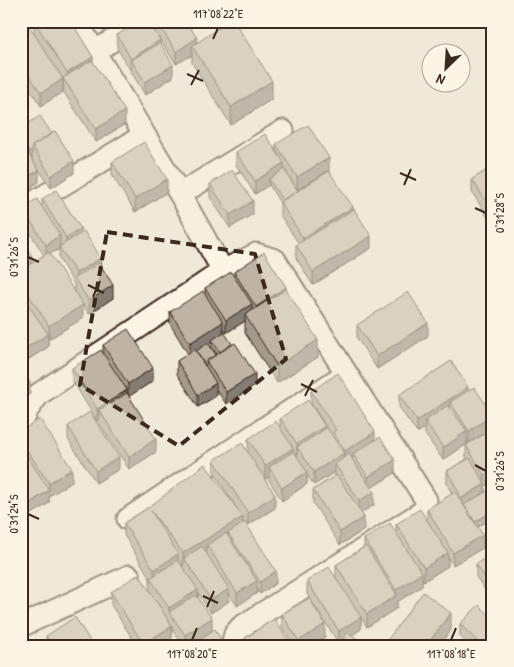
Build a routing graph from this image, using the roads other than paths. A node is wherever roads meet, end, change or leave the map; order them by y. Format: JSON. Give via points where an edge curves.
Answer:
{"nodes":[{"id":1,"x":76,"y":21,"type":"edge"},
{"id":2,"x":145,"y":21,"type":"edge"},
{"id":3,"x":94,"y":51,"type":"junction"},
{"id":4,"x":283,"y":131,"type":"dead end"},
{"id":5,"x":143,"y":136,"type":"junction"},
{"id":6,"x":180,"y":194,"type":"junction"},
{"id":7,"x":21,"y":210,"type":"edge"},
{"id":8,"x":223,"y":270,"type":"junction"},
{"id":9,"x":346,"y":374,"type":"junction"},
{"id":10,"x":21,"y":424,"type":"edge"},
{"id":11,"x":128,"y":519,"type":"edge"},
{"id":12,"x":129,"y":576,"type":"dead end"},
{"id":13,"x":21,"y":626,"type":"edge"},
{"id":14,"x":232,"y":646,"type":"edge"}],
"edges":[{"from":1,"to":3,"type":"street"},
{"from":2,"to":3,"type":"street"},
{"from":3,"to":5,"type":"street"},
{"from":4,"to":6,"type":"street"},
{"from":5,"to":6,"type":"street"},
{"from":5,"to":7,"type":"street"},
{"from":6,"to":8,"type":"street"},
{"from":8,"to":9,"type":"street","via":[[256,254],[275,260]]},
{"from":8,"to":10,"type":"street","via":[[39,394]]},
{"from":9,"to":11,"type":"street"},
{"from":9,"to":14,"type":"street","via":[[426,500],[427,507],[241,627]]},
{"from":12,"to":13,"type":"street"}]}
